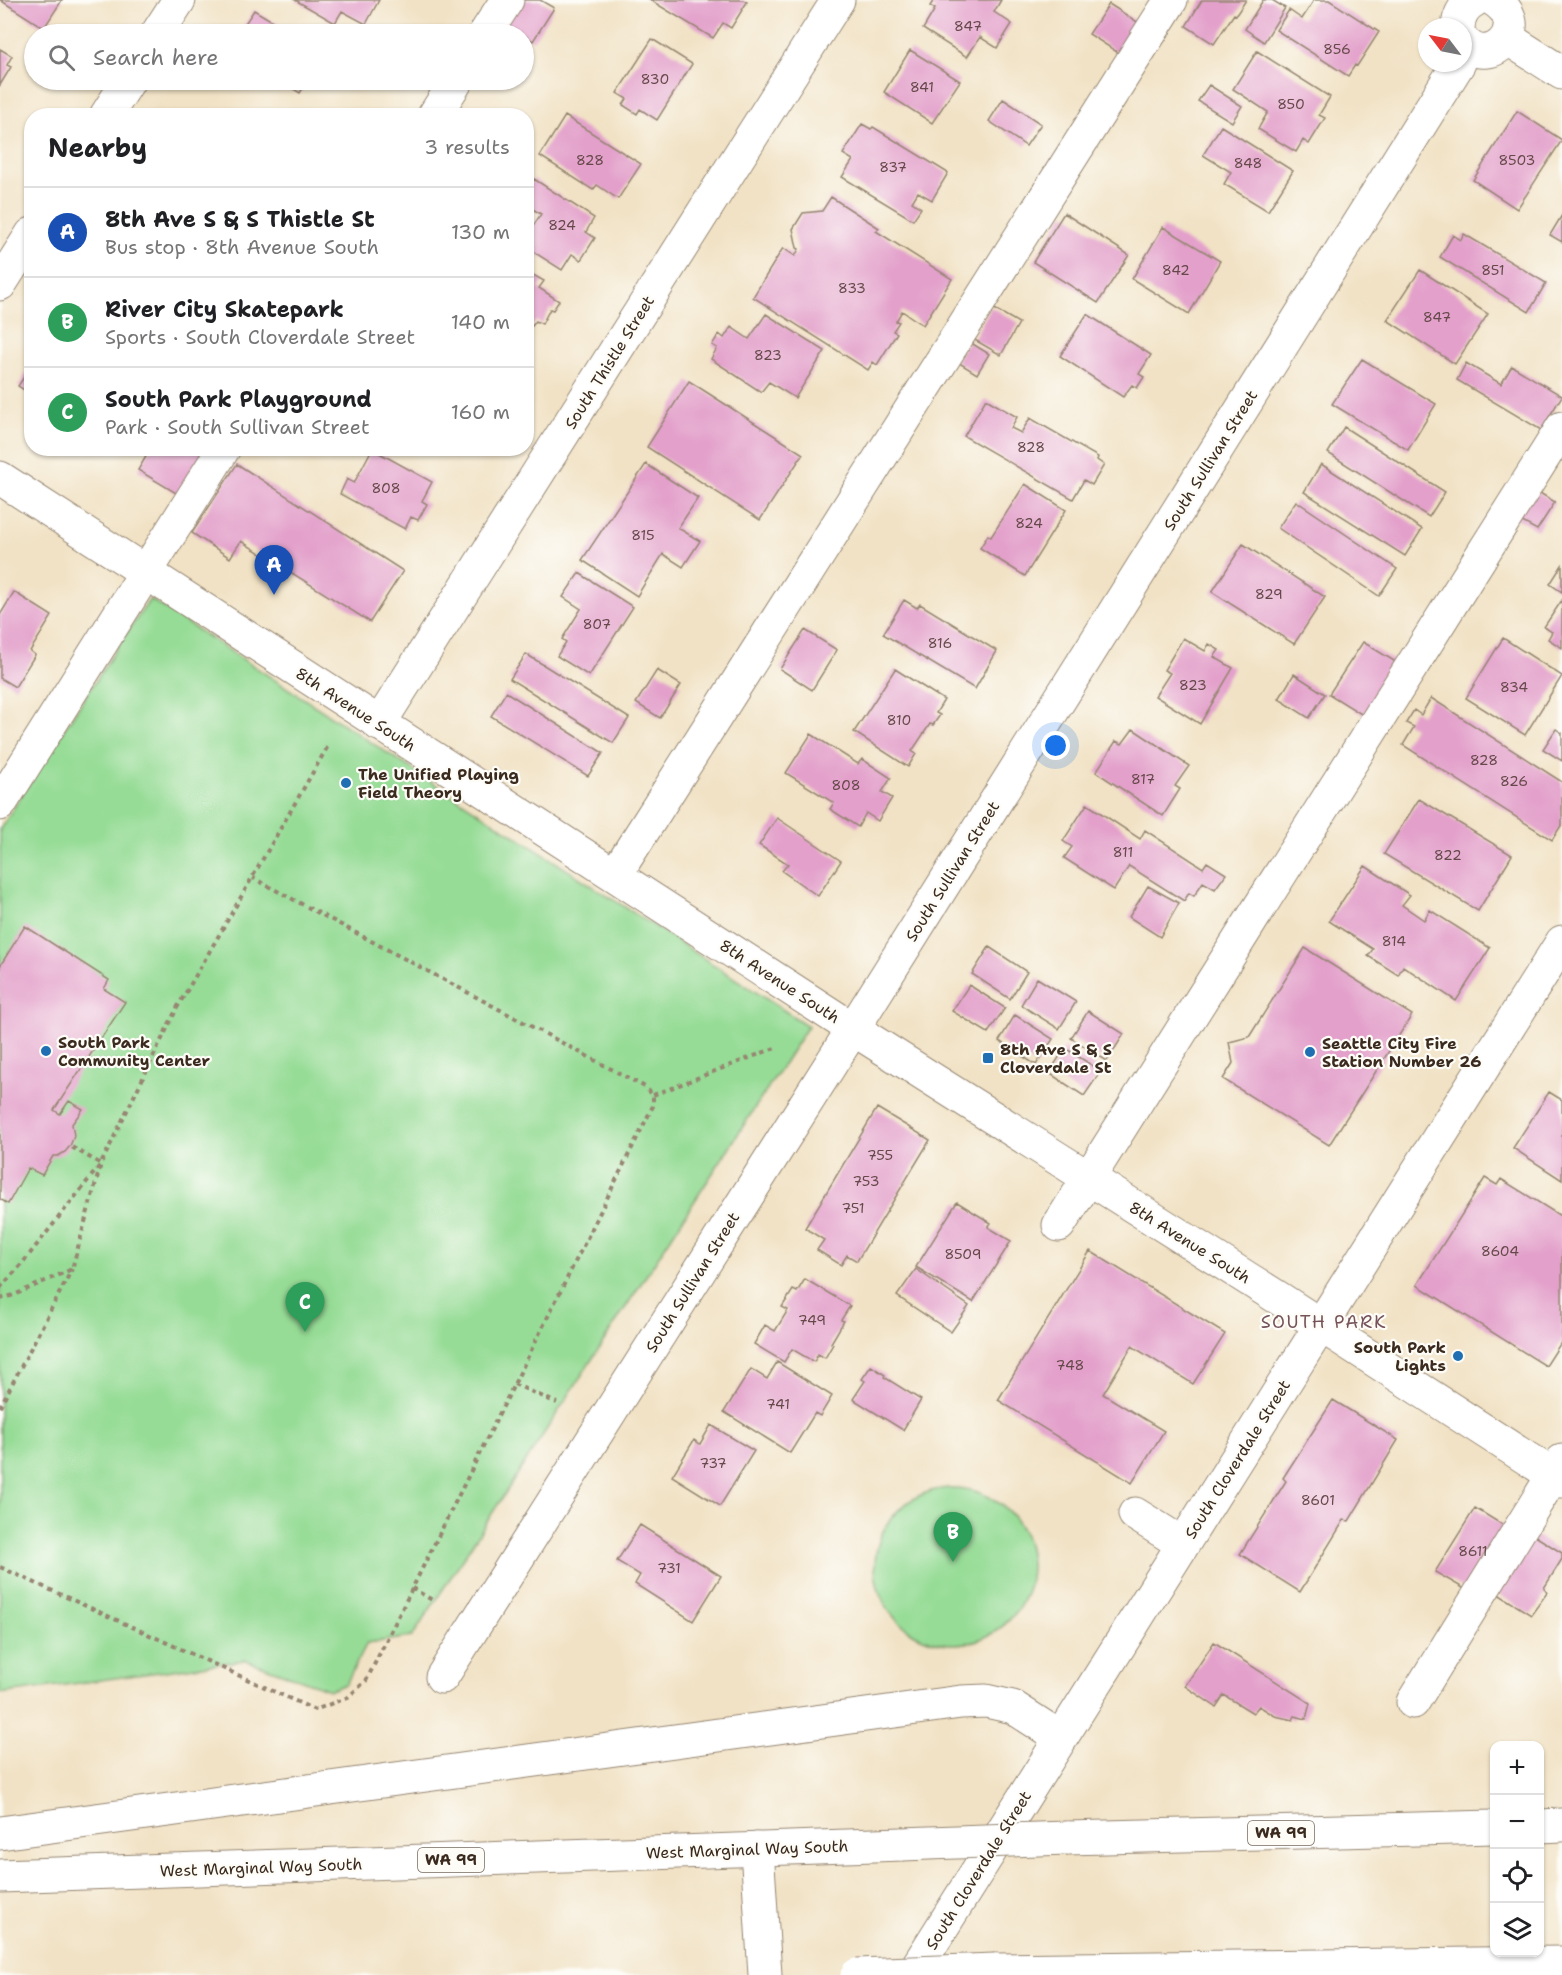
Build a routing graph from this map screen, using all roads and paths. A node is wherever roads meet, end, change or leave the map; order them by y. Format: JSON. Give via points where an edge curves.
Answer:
{"nodes":[{"id":1,"x":178,"y":0,"type":"edge"},
{"id":2,"x":507,"y":0,"type":"edge"},
{"id":3,"x":838,"y":0,"type":"edge"},
{"id":4,"x":1171,"y":0,"type":"edge"},
{"id":5,"x":1472,"y":22,"type":"edge"},
{"id":6,"x":163,"y":24,"type":"edge"},
{"id":7,"x":491,"y":24,"type":"edge"},
{"id":8,"x":1440,"y":72,"type":"edge"},
{"id":9,"x":1562,"y":73,"type":"edge"},
{"id":10,"x":123,"y":90,"type":"edge"},
{"id":11,"x":451,"y":90,"type":"edge"},
{"id":12,"x":111,"y":108,"type":"edge"},
{"id":13,"x":439,"y":108,"type":"edge"},
{"id":14,"x":24,"y":246,"type":"edge"},
{"id":15,"x":0,"y":284,"type":"edge"},
{"id":16,"x":1562,"y":428,"type":"edge"},
{"id":17,"x":219,"y":456,"type":"edge"},
{"id":18,"x":0,"y":478,"type":"edge"},
{"id":19,"x":145,"y":573,"type":"junction"},
{"id":20,"x":379,"y":724,"type":"junction"},
{"id":21,"x":328,"y":746,"type":"dead end"},
{"id":22,"x":0,"y":804,"type":"edge"},
{"id":23,"x":615,"y":875,"type":"junction"},
{"id":24,"x":253,"y":878,"type":"junction"},
{"id":25,"x":1562,"y":942,"type":"edge"},
{"id":26,"x":853,"y":1029,"type":"junction"},
{"id":27,"x":775,"y":1048,"type":"dead end"},
{"id":28,"x":653,"y":1095,"type":"junction"},
{"id":29,"x":70,"y":1146,"type":"dead end"},
{"id":30,"x":101,"y":1164,"type":"junction"},
{"id":31,"x":1090,"y":1179,"type":"junction"},
{"id":32,"x":1059,"y":1225,"type":"dead end"},
{"id":33,"x":72,"y":1269,"type":"junction"},
{"id":34,"x":0,"y":1288,"type":"edge"},
{"id":35,"x":0,"y":1299,"type":"edge"},
{"id":36,"x":1320,"y":1326,"type":"junction"},
{"id":37,"x":514,"y":1384,"type":"junction"},
{"id":38,"x":557,"y":1403,"type":"dead end"},
{"id":39,"x":0,"y":1407,"type":"edge"},
{"id":40,"x":1559,"y":1472,"type":"edge"},
{"id":41,"x":1135,"y":1514,"type":"dead end"},
{"id":42,"x":1183,"y":1544,"type":"junction"},
{"id":43,"x":0,"y":1567,"type":"edge"},
{"id":44,"x":412,"y":1588,"type":"junction"},
{"id":45,"x":432,"y":1600,"type":"dead end"},
{"id":46,"x":442,"y":1677,"type":"dead end"},
{"id":47,"x":1413,"y":1702,"type":"dead end"},
{"id":48,"x":1061,"y":1738,"type":"junction"},
{"id":49,"x":1562,"y":1825,"type":"edge"},
{"id":50,"x":1544,"y":1826,"type":"edge"},
{"id":51,"x":1490,"y":1827,"type":"edge"},
{"id":52,"x":0,"y":1833,"type":"edge"},
{"id":53,"x":757,"y":1849,"type":"junction"},
{"id":54,"x":0,"y":1876,"type":"edge"},
{"id":55,"x":1562,"y":1963,"type":"edge"},
{"id":56,"x":765,"y":1975,"type":"edge"},
{"id":57,"x":857,"y":1975,"type":"edge"},
{"id":58,"x":912,"y":1975,"type":"edge"}],
"edges":[{"from":1,"to":6,"type":"main road"},
{"from":2,"to":7,"type":"main road"},
{"from":3,"to":20,"type":"main road","name":"South Thistle Street"},
{"from":4,"to":23,"type":"main road"},
{"from":5,"to":9,"type":"main road","via":[[1507,12],[1507,38]]},
{"from":8,"to":26,"type":"main road","name":"South Sullivan Street"},
{"from":10,"to":12,"type":"main road"},
{"from":11,"to":13,"type":"main road"},
{"from":14,"to":15,"type":"main road"},
{"from":16,"to":31,"type":"main road"},
{"from":17,"to":19,"type":"main road"},
{"from":18,"to":19,"type":"main road","name":"8th Avenue South"},
{"from":19,"to":20,"type":"main road","name":"8th Avenue South"},
{"from":19,"to":22,"type":"main road"},
{"from":20,"to":23,"type":"main road","name":"8th Avenue South"},
{"from":21,"to":24,"type":"path"},
{"from":23,"to":26,"type":"main road","name":"8th Avenue South"},
{"from":24,"to":28,"type":"path"},
{"from":24,"to":30,"type":"path","via":[[177,1008]]},
{"from":25,"to":36,"type":"main road","name":"South Cloverdale Street"},
{"from":26,"to":31,"type":"main road","name":"8th Avenue South"},
{"from":26,"to":46,"type":"main road","name":"South Sullivan Street"},
{"from":27,"to":28,"type":"path"},
{"from":28,"to":37,"type":"path","via":[[653,1106]]},
{"from":29,"to":30,"type":"path"},
{"from":30,"to":33,"type":"path"},
{"from":30,"to":34,"type":"path"},
{"from":31,"to":32,"type":"main road"},
{"from":31,"to":36,"type":"main road","name":"8th Avenue South"},
{"from":33,"to":35,"type":"path"},
{"from":33,"to":39,"type":"path"},
{"from":36,"to":40,"type":"main road","name":"8th Avenue South"},
{"from":36,"to":42,"type":"main road","name":"South Cloverdale Street"},
{"from":37,"to":38,"type":"path"},
{"from":37,"to":44,"type":"path"},
{"from":40,"to":47,"type":"main road"},
{"from":41,"to":42,"type":"main road"},
{"from":42,"to":48,"type":"main road","name":"South Cloverdale Street"},
{"from":43,"to":44,"type":"path","via":[[315,1710],[348,1697],[366,1681]]},
{"from":44,"to":45,"type":"path"},
{"from":48,"to":52,"type":"main road","via":[[1012,1707],[986,1701],[961,1702]]},
{"from":48,"to":58,"type":"main road","name":"South Cloverdale Street"},
{"from":49,"to":50,"type":"main road"},
{"from":51,"to":53,"type":"main road","name":"West Marginal Way South","number":"WA 99","bridge":true},
{"from":53,"to":54,"type":"main road","name":"West Marginal Way South","number":"WA 99"},
{"from":53,"to":56,"type":"main road"},
{"from":55,"to":57,"type":"main road","bridge":true}]}
